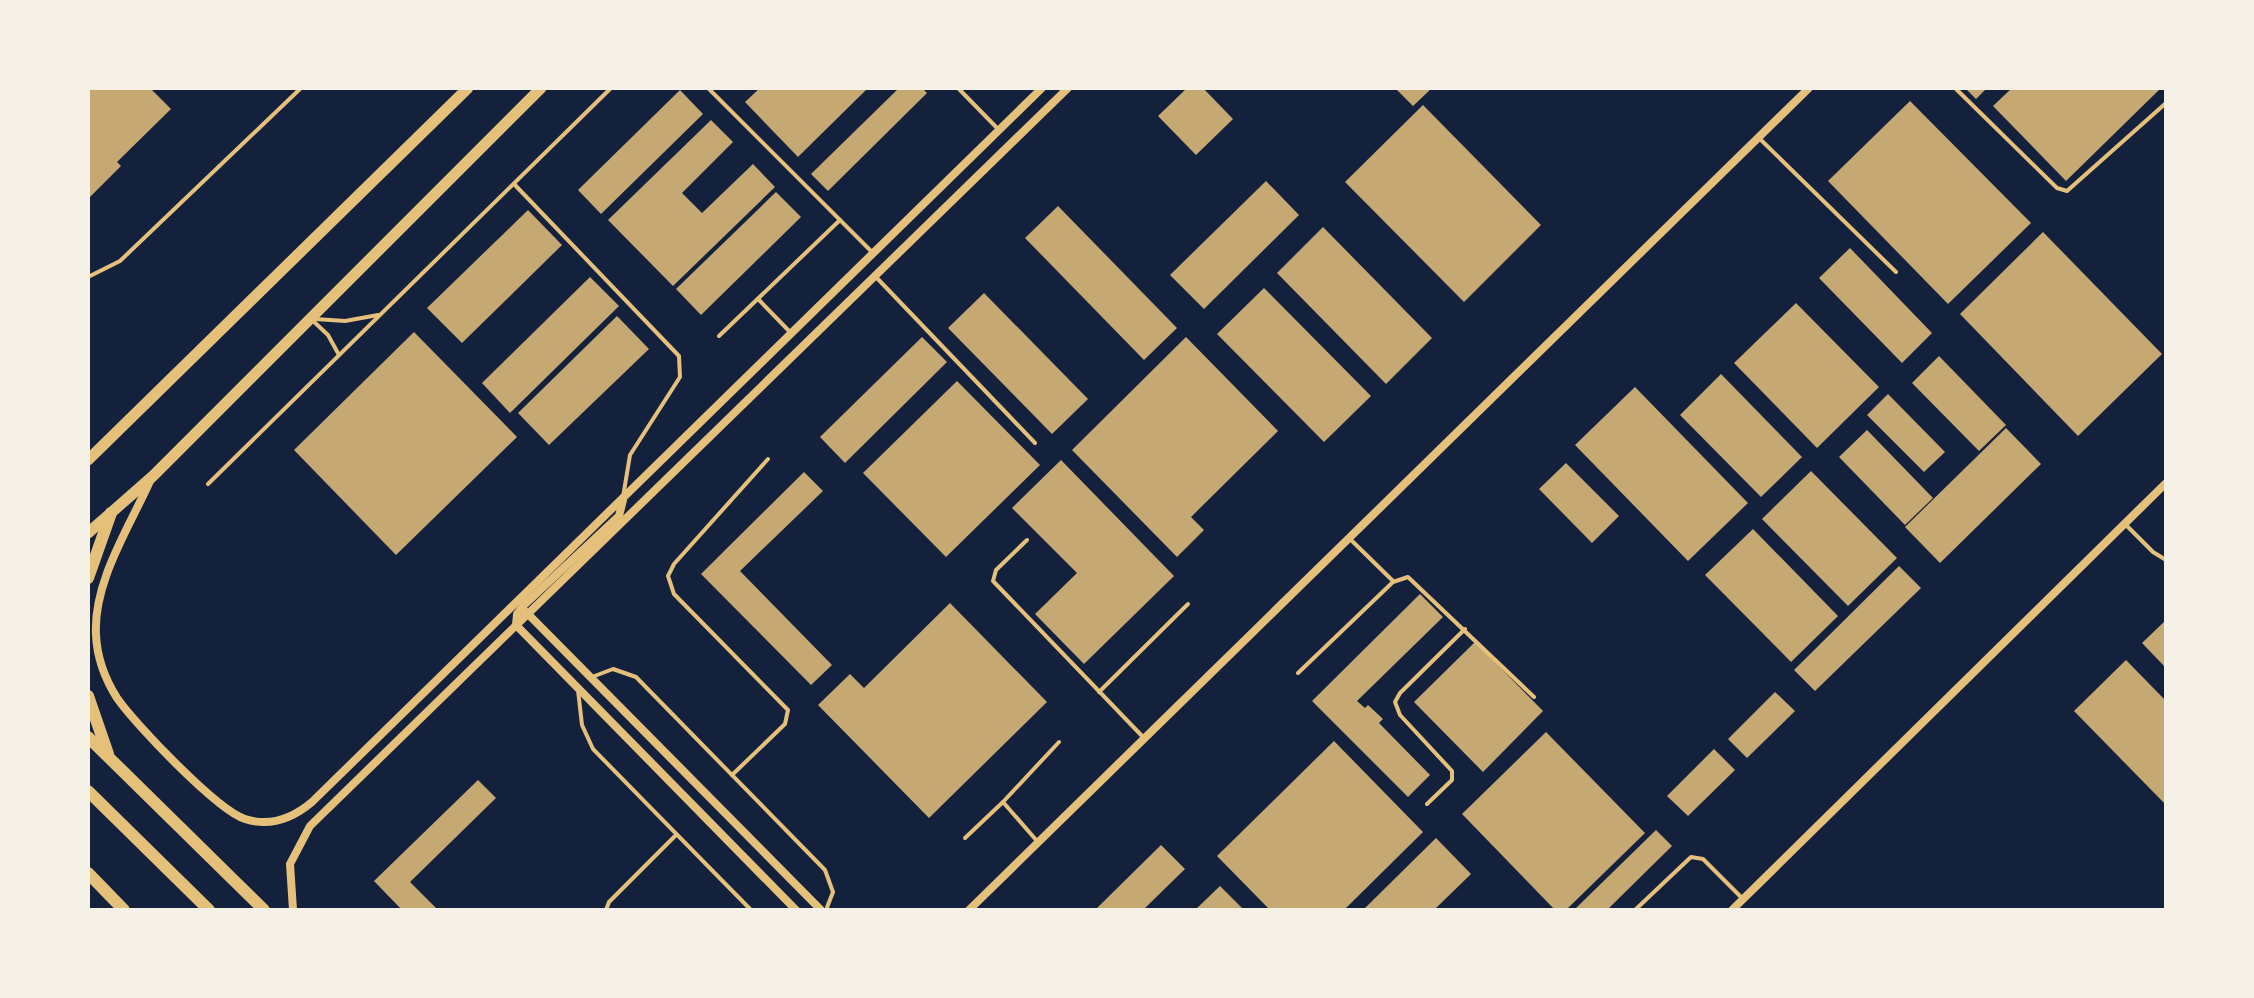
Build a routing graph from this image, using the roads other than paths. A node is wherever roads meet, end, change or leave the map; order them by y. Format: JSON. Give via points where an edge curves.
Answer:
{"nodes":[{"id":1,"x":301,"y":88,"type":"edge"},
{"id":2,"x":468,"y":88,"type":"edge"},
{"id":3,"x":541,"y":88,"type":"edge"},
{"id":4,"x":611,"y":88,"type":"edge"},
{"id":5,"x":708,"y":88,"type":"edge"},
{"id":6,"x":958,"y":88,"type":"edge"},
{"id":7,"x":1042,"y":88,"type":"edge"},
{"id":8,"x":1068,"y":88,"type":"edge"},
{"id":9,"x":1809,"y":88,"type":"edge"},
{"id":10,"x":1955,"y":88,"type":"edge"},
{"id":11,"x":2166,"y":103,"type":"edge"},
{"id":12,"x":999,"y":130,"type":"junction"},
{"id":13,"x":1759,"y":137,"type":"junction"},
{"id":14,"x":514,"y":183,"type":"junction"},
{"id":15,"x":840,"y":220,"type":"junction"},
{"id":16,"x":874,"y":253,"type":"junction"},
{"id":17,"x":1896,"y":272,"type":"dead end"},
{"id":18,"x":875,"y":276,"type":"junction"},
{"id":19,"x":88,"y":277,"type":"edge"},
{"id":20,"x":758,"y":299,"type":"junction"},
{"id":21,"x":380,"y":315,"type":"junction"},
{"id":22,"x":309,"y":318,"type":"junction"},
{"id":23,"x":792,"y":333,"type":"junction"},
{"id":24,"x":719,"y":336,"type":"dead end"},
{"id":25,"x":339,"y":355,"type":"junction"},
{"id":26,"x":1035,"y":443,"type":"dead end"},
{"id":27,"x":90,"y":455,"type":"edge"},
{"id":28,"x":768,"y":459,"type":"dead end"},
{"id":29,"x":153,"y":476,"type":"junction"},
{"id":30,"x":2166,"y":483,"type":"edge"},
{"id":31,"x":208,"y":484,"type":"dead end"},
{"id":32,"x":623,"y":500,"type":"junction"},
{"id":33,"x":111,"y":513,"type":"junction"},
{"id":34,"x":2125,"y":524,"type":"junction"},
{"id":35,"x":88,"y":533,"type":"edge"},
{"id":36,"x":1349,"y":538,"type":"junction"},
{"id":37,"x":1027,"y":540,"type":"dead end"},
{"id":38,"x":2166,"y":560,"type":"edge"},
{"id":39,"x":88,"y":578,"type":"edge"},
{"id":40,"x":1393,"y":582,"type":"junction"},
{"id":41,"x":1188,"y":604,"type":"dead end"},
{"id":42,"x":508,"y":611,"type":"junction"},
{"id":43,"x":524,"y":611,"type":"junction"},
{"id":44,"x":516,"y":625,"type":"junction"},
{"id":45,"x":1465,"y":629,"type":"junction"},
{"id":46,"x":1298,"y":673,"type":"dead end"},
{"id":47,"x":592,"y":677,"type":"junction"},
{"id":48,"x":578,"y":688,"type":"junction"},
{"id":49,"x":1099,"y":692,"type":"junction"},
{"id":50,"x":88,"y":696,"type":"edge"},
{"id":51,"x":1534,"y":697,"type":"dead end"},
{"id":52,"x":88,"y":737,"type":"edge"},
{"id":53,"x":1144,"y":739,"type":"junction"},
{"id":54,"x":1059,"y":742,"type":"dead end"},
{"id":55,"x":111,"y":761,"type":"junction"},
{"id":56,"x":732,"y":775,"type":"junction"},
{"id":57,"x":88,"y":791,"type":"edge"},
{"id":58,"x":1003,"y":802,"type":"junction"},
{"id":59,"x":1427,"y":804,"type":"dead end"},
{"id":60,"x":676,"y":835,"type":"junction"},
{"id":61,"x":965,"y":838,"type":"dead end"},
{"id":62,"x":1038,"y":842,"type":"junction"},
{"id":63,"x":88,"y":873,"type":"edge"},
{"id":64,"x":1743,"y":899,"type":"junction"},
{"id":65,"x":124,"y":910,"type":"edge"},
{"id":66,"x":209,"y":910,"type":"edge"},
{"id":67,"x":264,"y":910,"type":"edge"},
{"id":68,"x":293,"y":910,"type":"edge"},
{"id":69,"x":606,"y":910,"type":"edge"},
{"id":70,"x":751,"y":910,"type":"edge"},
{"id":71,"x":796,"y":910,"type":"edge"},
{"id":72,"x":823,"y":910,"type":"edge"},
{"id":73,"x":969,"y":910,"type":"edge"},
{"id":74,"x":1635,"y":910,"type":"edge"},
{"id":75,"x":1732,"y":910,"type":"edge"}],
"edges":[{"from":1,"to":19,"type":"lane","via":[[120,261]]},
{"from":2,"to":27,"type":"street"},
{"from":3,"to":22,"type":"street"},
{"from":4,"to":14,"type":"lane"},
{"from":5,"to":15,"type":"lane"},
{"from":6,"to":12,"type":"lane"},
{"from":7,"to":12,"type":"street"},
{"from":8,"to":18,"type":"street"},
{"from":9,"to":13,"type":"street"},
{"from":10,"to":11,"type":"lane","via":[[2057,188],[2067,191]]},
{"from":12,"to":16,"type":"street"},
{"from":13,"to":17,"type":"lane"},
{"from":13,"to":36,"type":"street"},
{"from":14,"to":21,"type":"lane"},
{"from":14,"to":32,"type":"lane","via":[[679,356],[680,377],[630,455]]},
{"from":15,"to":16,"type":"lane"},
{"from":15,"to":20,"type":"lane"},
{"from":16,"to":23,"type":"street"},
{"from":18,"to":26,"type":"lane"},
{"from":18,"to":43,"type":"street"},
{"from":20,"to":23,"type":"lane"},
{"from":20,"to":24,"type":"lane"},
{"from":21,"to":22,"type":"lane","via":[[345,321]]},
{"from":21,"to":25,"type":"lane"},
{"from":22,"to":25,"type":"lane","via":[[328,335]]},
{"from":22,"to":29,"type":"street"},
{"from":23,"to":32,"type":"street"},
{"from":25,"to":31,"type":"lane"},
{"from":28,"to":56,"type":"lane","via":[[668,576],[674,594],[788,710],[785,724]]},
{"from":29,"to":33,"type":"street"},
{"from":29,"to":42,"type":"street","via":[[98,605],[102,669],[127,711],[216,801],[247,820],[271,822],[303,809]]},
{"from":30,"to":34,"type":"street"},
{"from":32,"to":42,"type":"street"},
{"from":32,"to":43,"type":"street","via":[[614,520]]},
{"from":33,"to":35,"type":"street"},
{"from":33,"to":39,"type":"main road"},
{"from":34,"to":38,"type":"lane"},
{"from":34,"to":64,"type":"street"},
{"from":36,"to":40,"type":"lane"},
{"from":36,"to":53,"type":"street"},
{"from":37,"to":49,"type":"lane","via":[[996,570],[993,581]]},
{"from":40,"to":45,"type":"lane","via":[[1414,579]]},
{"from":40,"to":46,"type":"lane"},
{"from":41,"to":49,"type":"lane"},
{"from":42,"to":43,"type":"street"},
{"from":43,"to":44,"type":"street"},
{"from":43,"to":47,"type":"street"},
{"from":44,"to":48,"type":"street"},
{"from":44,"to":68,"type":"street","via":[[310,826],[290,864]]},
{"from":45,"to":51,"type":"lane"},
{"from":45,"to":59,"type":"lane","via":[[1395,702],[1397,711],[1452,771],[1452,780]]},
{"from":47,"to":56,"type":"lane","via":[[613,669],[636,677]]},
{"from":47,"to":72,"type":"street"},
{"from":48,"to":60,"type":"lane","via":[[582,725],[593,749]]},
{"from":48,"to":71,"type":"street"},
{"from":49,"to":53,"type":"lane"},
{"from":50,"to":55,"type":"main road"},
{"from":52,"to":55,"type":"main road"},
{"from":53,"to":62,"type":"street"},
{"from":54,"to":58,"type":"lane"},
{"from":55,"to":67,"type":"main road"},
{"from":56,"to":72,"type":"lane","via":[[825,870],[833,892]]},
{"from":57,"to":66,"type":"main road"},
{"from":58,"to":61,"type":"lane"},
{"from":58,"to":62,"type":"lane"},
{"from":60,"to":69,"type":"lane"},
{"from":60,"to":70,"type":"lane"},
{"from":62,"to":73,"type":"street"},
{"from":63,"to":65,"type":"main road"},
{"from":64,"to":74,"type":"lane","via":[[1703,859],[1691,857]]},
{"from":64,"to":75,"type":"street"}]}
